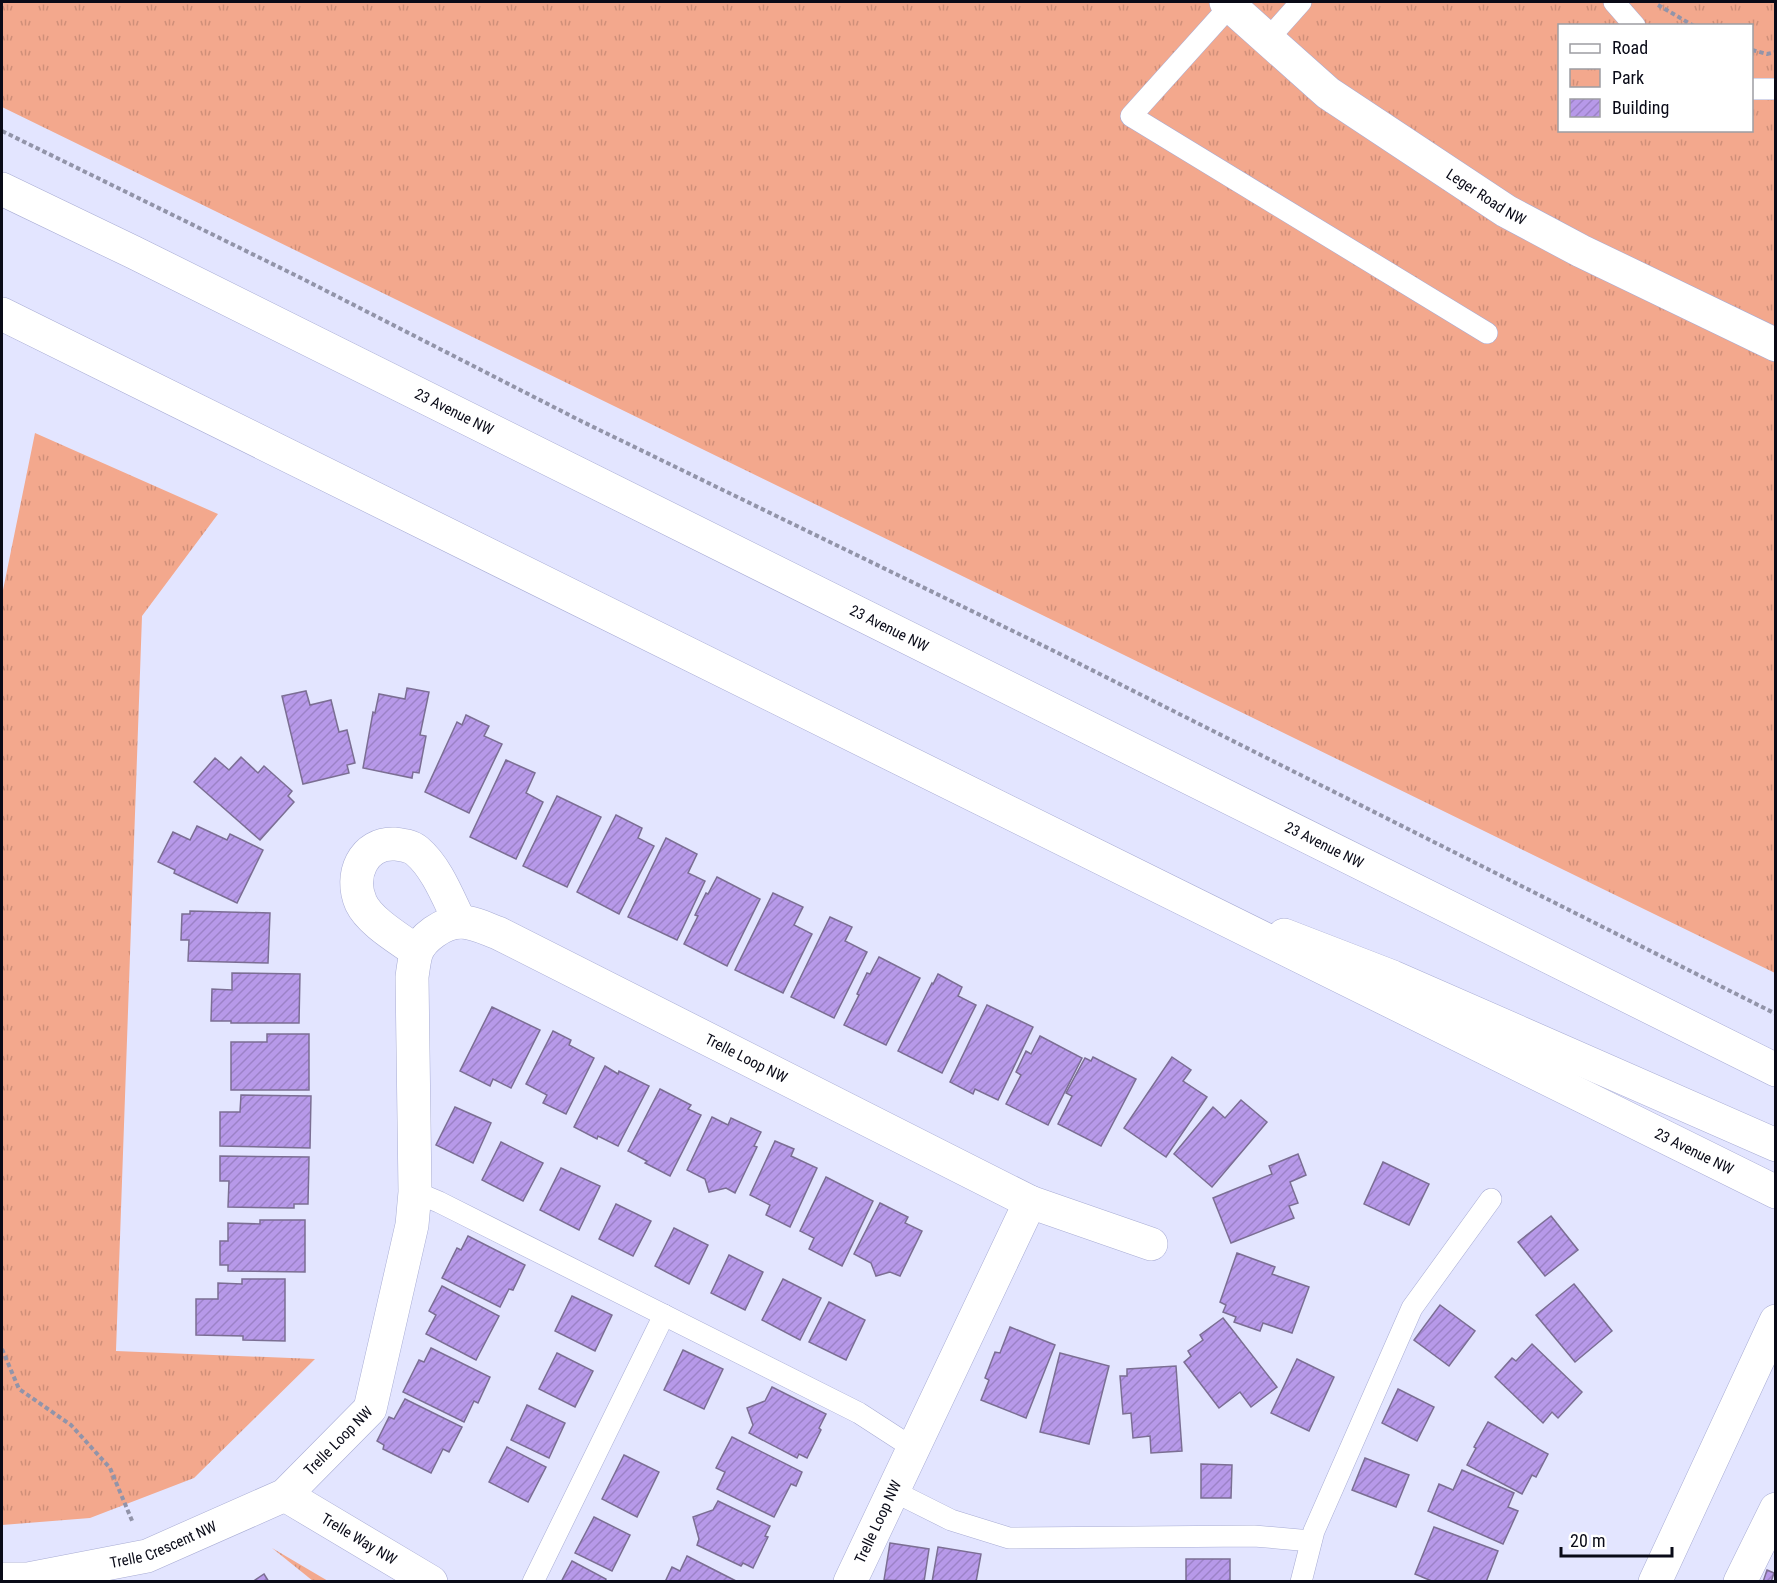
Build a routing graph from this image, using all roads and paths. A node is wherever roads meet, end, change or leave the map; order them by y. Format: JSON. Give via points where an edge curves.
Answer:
{"nodes":[{"id":1,"x":1300,"y":2,"type":"edge"},
{"id":2,"x":1614,"y":2,"type":"edge"},
{"id":3,"x":1653,"y":2,"type":"edge"},
{"id":4,"x":1228,"y":4,"type":"edge"},
{"id":5,"x":1633,"y":24,"type":"edge"},
{"id":6,"x":1691,"y":24,"type":"edge"},
{"id":7,"x":1268,"y":39,"type":"junction"},
{"id":8,"x":1753,"y":50,"type":"edge"},
{"id":9,"x":1776,"y":52,"type":"edge"},
{"id":10,"x":1753,"y":89,"type":"edge"},
{"id":11,"x":1776,"y":89,"type":"edge"},
{"id":12,"x":2,"y":131,"type":"edge"},
{"id":13,"x":2,"y":189,"type":"edge"},
{"id":14,"x":2,"y":314,"type":"edge"},
{"id":15,"x":1487,"y":333,"type":"dead end"},
{"id":16,"x":1776,"y":345,"type":"edge"},
{"id":17,"x":1156,"y":886,"type":"junction"},
{"id":18,"x":460,"y":922,"type":"junction"},
{"id":19,"x":416,"y":951,"type":"junction"},
{"id":20,"x":1776,"y":1014,"type":"edge"},
{"id":21,"x":1776,"y":1070,"type":"edge"},
{"id":22,"x":1776,"y":1145,"type":"edge"},
{"id":23,"x":415,"y":1192,"type":"junction"},
{"id":24,"x":1776,"y":1192,"type":"edge"},
{"id":25,"x":1491,"y":1199,"type":"dead end"},
{"id":26,"x":1030,"y":1202,"type":"junction"},
{"id":27,"x":1151,"y":1244,"type":"dead end"},
{"id":28,"x":664,"y":1315,"type":"junction"},
{"id":29,"x":1776,"y":1321,"type":"edge"},
{"id":30,"x":2,"y":1349,"type":"edge"},
{"id":31,"x":913,"y":1448,"type":"junction"},
{"id":32,"x":893,"y":1491,"type":"junction"},
{"id":33,"x":285,"y":1495,"type":"junction"},
{"id":34,"x":1776,"y":1509,"type":"edge"},
{"id":35,"x":1311,"y":1541,"type":"junction"},
{"id":36,"x":147,"y":1556,"type":"junction"},
{"id":37,"x":2,"y":1579,"type":"edge"},
{"id":38,"x":431,"y":1581,"type":"edge"},
{"id":39,"x":533,"y":1581,"type":"edge"},
{"id":40,"x":850,"y":1581,"type":"edge"},
{"id":41,"x":1301,"y":1581,"type":"edge"},
{"id":42,"x":1655,"y":1581,"type":"edge"},
{"id":43,"x":1740,"y":1581,"type":"edge"}],
"edges":[{"from":1,"to":7,"type":"lane"},
{"from":2,"to":5,"type":"lane"},
{"from":3,"to":6,"type":"path"},
{"from":4,"to":7,"type":"street","name":"Leger Road NW"},
{"from":4,"to":15,"type":"lane","via":[[1131,116]]},
{"from":7,"to":16,"type":"street","name":"Leger Road NW","via":[[1328,93],[1506,211]]},
{"from":8,"to":9,"type":"path"},
{"from":10,"to":11,"type":"lane"},
{"from":12,"to":20,"type":"path","via":[[581,421],[1062,655]]},
{"from":13,"to":21,"type":"street","name":"23 Avenue NW"},
{"from":14,"to":17,"type":"street","name":"23 Avenue NW"},
{"from":17,"to":22,"type":"street","via":[[1393,977]]},
{"from":17,"to":24,"type":"street","name":"23 Avenue NW"},
{"from":18,"to":19,"type":"street","via":[[429,935]]},
{"from":18,"to":19,"type":"street","via":[[424,858],[402,845],[379,846],[359,866],[357,892],[370,915]]},
{"from":18,"to":26,"type":"street","name":"Trelle Loop NW","via":[[498,933]]},
{"from":19,"to":23,"type":"street","name":"Trelle Loop NW","via":[[412,978]]},
{"from":23,"to":28,"type":"lane"},
{"from":23,"to":33,"type":"street","name":"Trelle Loop NW","via":[[412,1225],[370,1409]]},
{"from":25,"to":35,"type":"lane","via":[[1412,1308]]},
{"from":26,"to":27,"type":"street","name":"Trelle Loop NW"},
{"from":26,"to":31,"type":"street","name":"Trelle Loop NW"},
{"from":28,"to":31,"type":"lane","via":[[859,1413]]},
{"from":28,"to":39,"type":"lane"},
{"from":29,"to":42,"type":"street"},
{"from":30,"to":36,"type":"path","via":[[19,1389],[70,1425],[110,1468]]},
{"from":31,"to":32,"type":"street","name":"Trelle Loop NW"},
{"from":32,"to":35,"type":"lane","via":[[951,1520],[1009,1538],[1254,1536]]},
{"from":32,"to":40,"type":"street","name":"Trelle Loop NW"},
{"from":33,"to":36,"type":"street","name":"Trelle Crescent NW"},
{"from":33,"to":38,"type":"street","name":"Trelle Way NW"},
{"from":34,"to":43,"type":"street"},
{"from":35,"to":41,"type":"lane"},
{"from":36,"to":37,"type":"street","name":"Trelle Crescent NW","via":[[28,1579]]}]}
